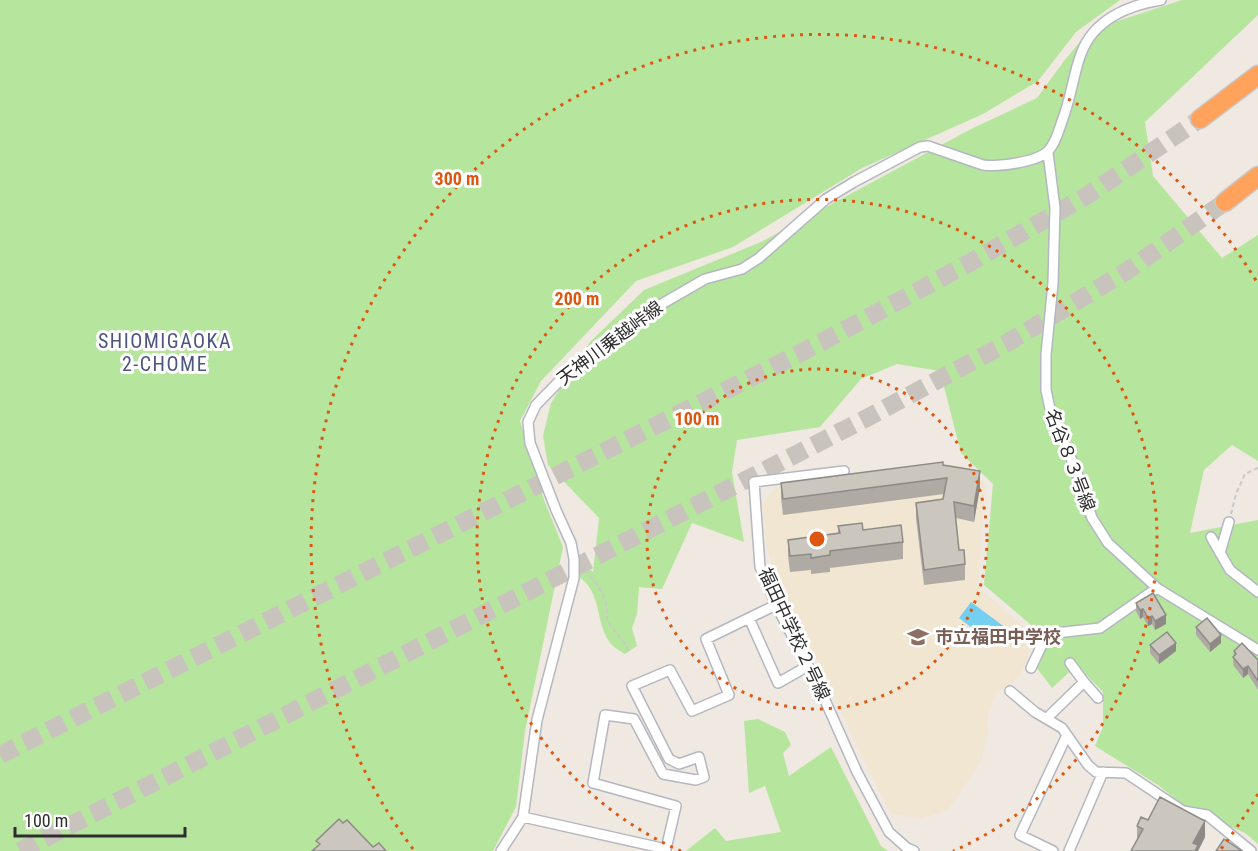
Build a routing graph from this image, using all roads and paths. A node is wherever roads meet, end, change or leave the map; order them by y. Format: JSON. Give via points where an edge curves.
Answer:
{"nodes":[{"id":1,"x":1161,"y":0,"type":"edge"},
{"id":2,"x":1258,"y":75,"type":"edge"},
{"id":3,"x":1200,"y":119,"type":"tunnel mouth"},
{"id":4,"x":1047,"y":153,"type":"junction"},
{"id":5,"x":1258,"y":176,"type":"edge"},
{"id":6,"x":1224,"y":202,"type":"tunnel mouth"},
{"id":7,"x":1258,"y":468,"type":"edge"},
{"id":8,"x":844,"y":471,"type":"dead end"},
{"id":9,"x":1229,"y":522,"type":"joint"},
{"id":10,"x":1211,"y":537,"type":"dead end"},
{"id":11,"x":1220,"y":553,"type":"junction"},
{"id":12,"x":574,"y":559,"type":"junction"},
{"id":13,"x":1157,"y":588,"type":"junction"},
{"id":14,"x":1258,"y":592,"type":"edge"},
{"id":15,"x":776,"y":605,"type":"junction"},
{"id":16,"x":749,"y":618,"type":"junction"},
{"id":17,"x":1258,"y":650,"type":"edge"},
{"id":18,"x":628,"y":652,"type":"dead end"},
{"id":19,"x":1070,"y":663,"type":"dead end"},
{"id":20,"x":808,"y":666,"type":"junction"},
{"id":21,"x":1031,"y":668,"type":"dead end"},
{"id":22,"x":1084,"y":682,"type":"junction"},
{"id":23,"x":1010,"y":691,"type":"dead end"},
{"id":24,"x":1098,"y":698,"type":"dead end"},
{"id":25,"x":1047,"y":718,"type":"junction"},
{"id":26,"x":1067,"y":735,"type":"junction"},
{"id":27,"x":1103,"y":772,"type":"junction"},
{"id":28,"x":523,"y":817,"type":"junction"},
{"id":29,"x":501,"y":851,"type":"edge"},
{"id":30,"x":914,"y":851,"type":"edge"},
{"id":31,"x":1053,"y":851,"type":"edge"},
{"id":32,"x":1069,"y":851,"type":"edge"},
{"id":33,"x":1251,"y":851,"type":"edge"}],
"edges":[{"from":1,"to":4,"type":"street","via":[[1117,14],[1088,39],[1066,112]]},
{"from":2,"to":3,"type":"highway"},
{"from":4,"to":12,"type":"street","name":"天神川乗越峠線","via":[[992,166],[928,146],[920,147],[826,200],[742,269],[705,279],[654,307],[615,339],[574,365],[536,405],[527,428],[533,456]]},
{"from":4,"to":13,"type":"street","name":"名谷８３号線","via":[[1055,208],[1046,355],[1050,409],[1092,518],[1108,543]]},
{"from":5,"to":6,"type":"highway"},
{"from":7,"to":9,"type":"path","via":[[1245,474]]},
{"from":8,"to":15,"type":"street","name":"福田中学校２号線","via":[[754,482],[760,567]]},
{"from":9,"to":11,"type":"street"},
{"from":10,"to":11,"type":"street"},
{"from":11,"to":14,"type":"street","via":[[1230,570]]},
{"from":12,"to":18,"type":"path","via":[[605,596],[607,621]]},
{"from":12,"to":28,"type":"street","name":"天神川乗越峠線","via":[[574,578],[537,720]]},
{"from":13,"to":17,"type":"street","name":"名谷８３号線"},
{"from":13,"to":21,"type":"street","via":[[1100,628],[1047,634]]},
{"from":15,"to":16,"type":"street"},
{"from":15,"to":20,"type":"street","name":"福田中学校２号線"},
{"from":16,"to":20,"type":"street","via":[[778,683]]},
{"from":16,"to":28,"type":"street","via":[[706,639],[729,695],[692,711],[670,669],[632,686],[669,759],[679,764],[699,757],[704,777],[696,780],[663,774],[634,719],[605,715],[593,783],[676,806],[666,849]]},
{"from":19,"to":22,"type":"street"},
{"from":20,"to":30,"type":"street","name":"福田中学校２号線","via":[[857,772],[890,832]]},
{"from":22,"to":24,"type":"street"},
{"from":22,"to":25,"type":"street"},
{"from":23,"to":25,"type":"street"},
{"from":25,"to":26,"type":"street"},
{"from":26,"to":27,"type":"street","via":[[1088,765]]},
{"from":26,"to":31,"type":"street","via":[[1020,835]]},
{"from":27,"to":32,"type":"street"},
{"from":27,"to":33,"type":"street","via":[[1126,773],[1183,811],[1207,814]]},
{"from":28,"to":29,"type":"street","name":"天神川乗越峠線"}]}
